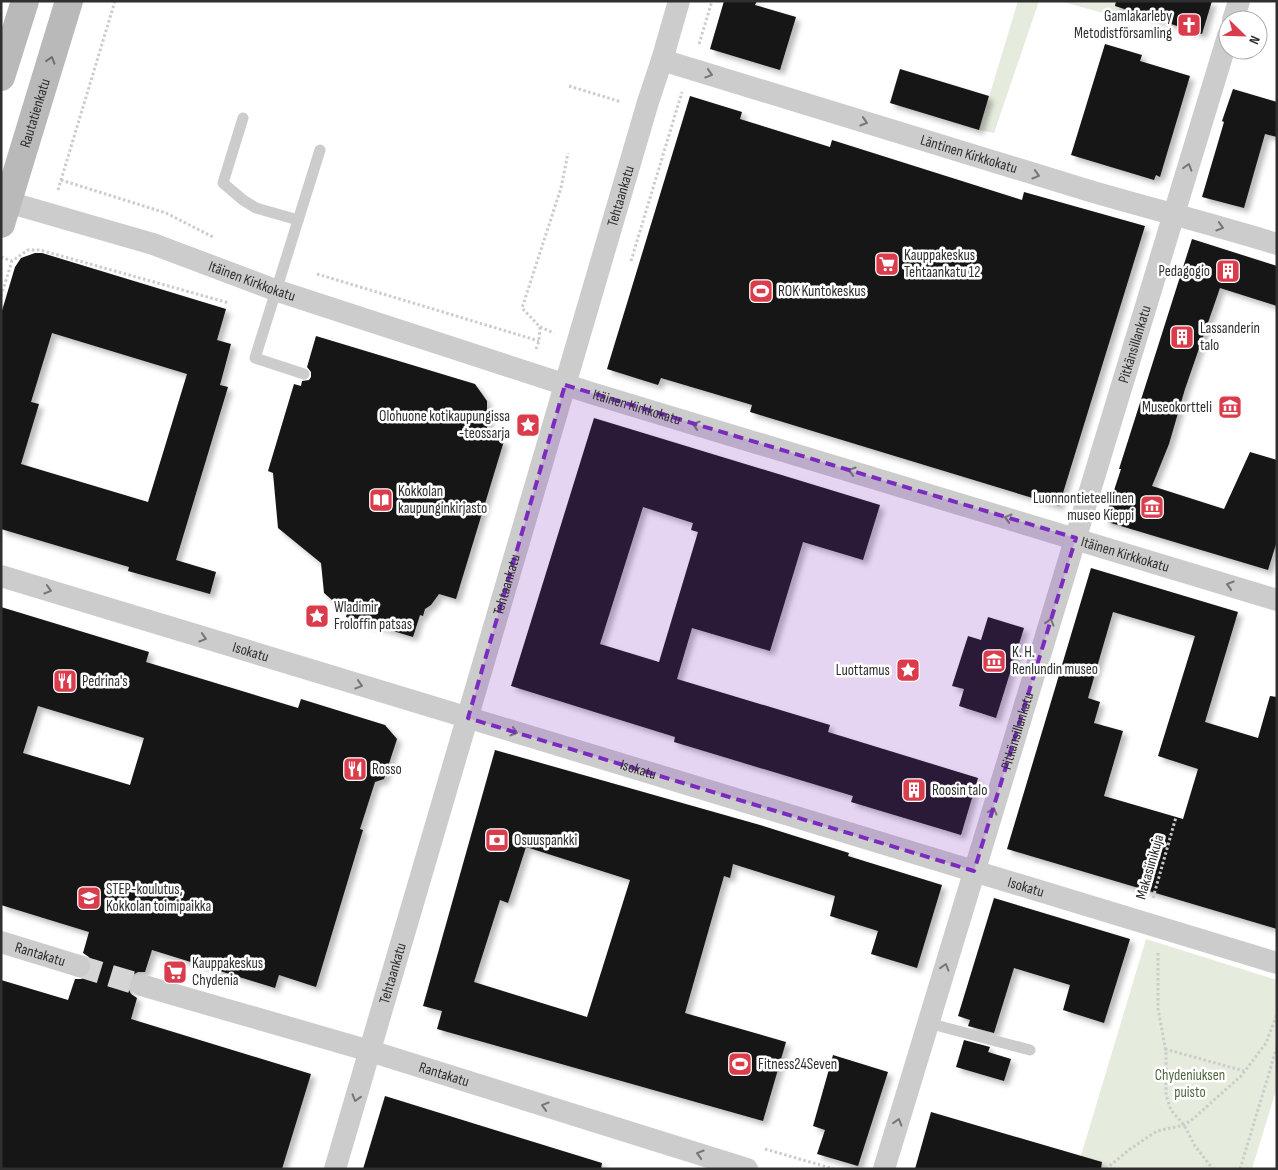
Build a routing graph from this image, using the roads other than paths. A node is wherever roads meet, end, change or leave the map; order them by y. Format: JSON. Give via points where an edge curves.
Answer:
{"nodes":[{"id":1,"x":25,"y":1,"type":"edge"},
{"id":2,"x":69,"y":1,"type":"edge"},
{"id":3,"x":679,"y":1,"type":"edge"},
{"id":4,"x":662,"y":60,"type":"junction"},
{"id":5,"x":1221,"y":60,"type":"edge"},
{"id":6,"x":1,"y":77,"type":"edge"},
{"id":7,"x":243,"y":118,"type":"dead end"},
{"id":8,"x":320,"y":150,"type":"dead end"},
{"id":9,"x":4,"y":208,"type":"edge"},
{"id":10,"x":1174,"y":214,"type":"junction"},
{"id":11,"x":298,"y":220,"type":"junction"},
{"id":12,"x":1277,"y":244,"type":"edge"},
{"id":13,"x":275,"y":290,"type":"junction"},
{"id":14,"x":304,"y":374,"type":"dead end"},
{"id":15,"x":565,"y":384,"type":"junction"},
{"id":16,"x":1076,"y":538,"type":"junction"},
{"id":17,"x":1,"y":576,"type":"edge"},
{"id":18,"x":1277,"y":600,"type":"edge"},
{"id":19,"x":468,"y":718,"type":"junction"},
{"id":20,"x":974,"y":871,"type":"junction"},
{"id":21,"x":1,"y":942,"type":"edge"},
{"id":22,"x":1277,"y":963,"type":"edge"},
{"id":23,"x":79,"y":966,"type":"tunnel mouth"},
{"id":24,"x":141,"y":985,"type":"tunnel mouth"},
{"id":25,"x":928,"y":1023,"type":"junction"},
{"id":26,"x":1030,"y":1050,"type":"dead end"},
{"id":27,"x":370,"y":1051,"type":"junction"},
{"id":28,"x":335,"y":1169,"type":"edge"},
{"id":29,"x":747,"y":1169,"type":"edge"},
{"id":30,"x":884,"y":1169,"type":"edge"}],
"edges":[{"from":1,"to":6,"type":"main road"},
{"from":9,"to":2,"type":"main road","name":"Rautatienkatu","one_way":true},
{"from":3,"to":4,"type":"street","name":"Tehtaankatu"},
{"from":4,"to":10,"type":"street","name":"Läntinen Kirkkokatu","one_way":true},
{"from":4,"to":15,"type":"street","name":"Tehtaankatu"},
{"from":10,"to":5,"type":"street","name":"Pitkänsillankatu","one_way":true},
{"from":7,"to":11,"type":"lane","via":[[223,183],[256,208]]},
{"from":8,"to":11,"type":"lane"},
{"from":9,"to":13,"type":"street","name":"Itäinen Kirkkokatu","via":[[52,213],[153,244]]},
{"from":10,"to":12,"type":"street","name":"Läntinen Kirkkokatu","one_way":true},
{"from":10,"to":16,"type":"street","name":"Pitkänsillankatu"},
{"from":11,"to":13,"type":"lane"},
{"from":13,"to":14,"type":"lane","via":[[255,358]]},
{"from":13,"to":15,"type":"street","name":"Itäinen Kirkkokatu"},
{"from":16,"to":15,"type":"street","name":"Itäinen Kirkkokatu","one_way":true},
{"from":15,"to":19,"type":"street","name":"Tehtaankatu"},
{"from":18,"to":16,"type":"street","name":"Itäinen Kirkkokatu","one_way":true},
{"from":20,"to":16,"type":"street","name":"Pitkänsillankatu","one_way":true},
{"from":17,"to":19,"type":"street","name":"Isokatu","one_way":true},
{"from":19,"to":20,"type":"street","name":"Isokatu","one_way":true},
{"from":19,"to":27,"type":"street","name":"Tehtaankatu"},
{"from":20,"to":22,"type":"street","name":"Isokatu"},
{"from":25,"to":20,"type":"street","name":"Pitkänsillankatu","one_way":true},
{"from":21,"to":23,"type":"street","name":"Rantakatu"},
{"from":24,"to":27,"type":"street","name":"Rantakatu"},
{"from":25,"to":26,"type":"lane"},
{"from":30,"to":25,"type":"street","name":"Pitkänsillankatu","one_way":true},
{"from":27,"to":28,"type":"street","name":"Tehtaankatu","one_way":true},
{"from":29,"to":27,"type":"street","name":"Rantakatu","one_way":true}]}
